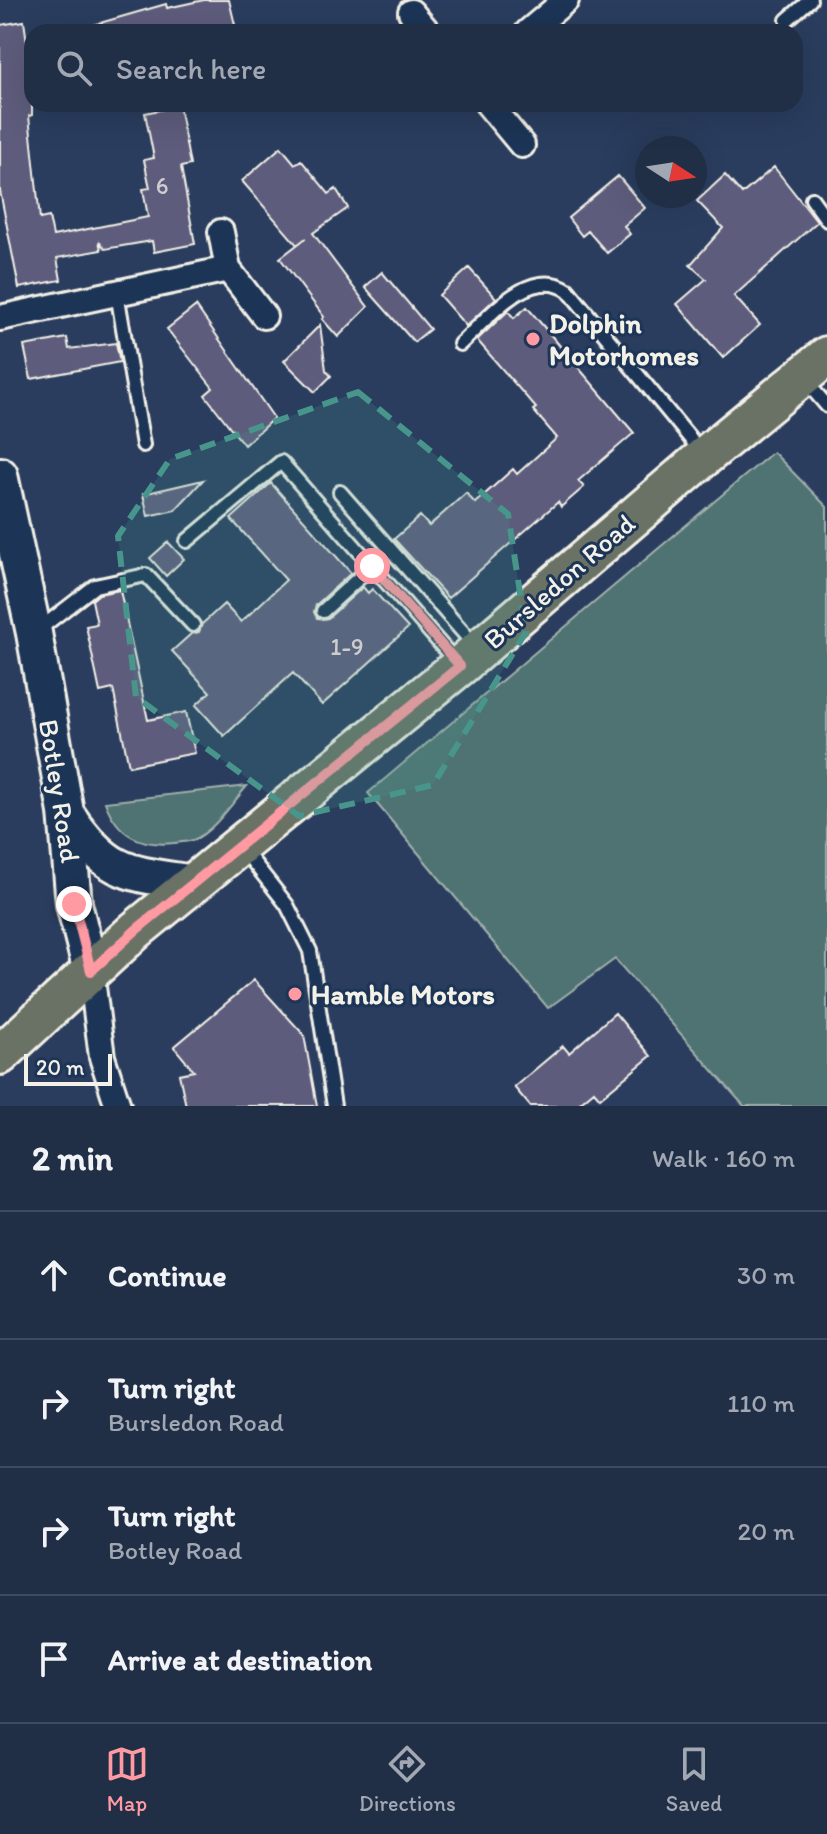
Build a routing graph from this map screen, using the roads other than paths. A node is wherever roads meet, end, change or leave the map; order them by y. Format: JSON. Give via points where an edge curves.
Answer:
{"nodes":[{"id":1,"x":566,"y":0,"type":"edge"},
{"id":2,"x":810,"y":0,"type":"edge"},
{"id":3,"x":411,"y":12,"type":"dead end"},
{"id":4,"x":787,"y":20,"type":"dead end"},
{"id":5,"x":421,"y":24,"type":"edge"},
{"id":6,"x":538,"y":24,"type":"edge"},
{"id":7,"x":495,"y":112,"type":"edge"},
{"id":8,"x":522,"y":145,"type":"dead end"},
{"id":9,"x":812,"y":199,"type":"dead end"},
{"id":10,"x":827,"y":220,"type":"edge"},
{"id":11,"x":221,"y":232,"type":"dead end"},
{"id":12,"x":228,"y":269,"type":"junction"},
{"id":13,"x":117,"y":293,"type":"junction"},
{"id":14,"x":264,"y":316,"type":"dead end"},
{"id":15,"x":0,"y":318,"type":"edge"},
{"id":16,"x":460,"y":344,"type":"dead end"},
{"id":17,"x":814,"y":366,"type":"edge"},
{"id":18,"x":827,"y":406,"type":"edge"},
{"id":19,"x":143,"y":445,"type":"dead end"},
{"id":20,"x":705,"y":456,"type":"junction"},
{"id":21,"x":0,"y":475,"type":"edge"},
{"id":22,"x":340,"y":492,"type":"dead end"},
{"id":23,"x":187,"y":541,"type":"dead end"},
{"id":24,"x":372,"y":566,"type":"junction"},
{"id":25,"x":323,"y":611,"type":"dead end"},
{"id":26,"x":193,"y":625,"type":"dead end"},
{"id":27,"x":34,"y":633,"type":"junction"},
{"id":28,"x":469,"y":658,"type":"junction"},
{"id":29,"x":66,"y":812,"type":"junction"},
{"id":30,"x":241,"y":847,"type":"junction"},
{"id":31,"x":194,"y":883,"type":"junction"},
{"id":32,"x":91,"y":971,"type":"junction"},
{"id":33,"x":0,"y":1055,"type":"edge"},
{"id":34,"x":118,"y":1106,"type":"edge"},
{"id":35,"x":334,"y":1106,"type":"edge"}],
"edges":[{"from":1,"to":6,"type":"street"},
{"from":2,"to":4,"type":"lane"},
{"from":3,"to":5,"type":"street"},
{"from":7,"to":8,"type":"street"},
{"from":9,"to":10,"type":"lane"},
{"from":11,"to":12,"type":"street"},
{"from":12,"to":13,"type":"street"},
{"from":12,"to":14,"type":"street"},
{"from":13,"to":15,"type":"street"},
{"from":13,"to":19,"type":"lane"},
{"from":16,"to":20,"type":"lane","via":[[523,288],[556,283],[568,290]]},
{"from":17,"to":18,"type":"lane"},
{"from":17,"to":20,"type":"main road","name":"Bursledon Road"},
{"from":20,"to":28,"type":"main road","name":"Bursledon Road"},
{"from":21,"to":27,"type":"main road","name":"Botley Road"},
{"from":22,"to":28,"type":"lane"},
{"from":23,"to":24,"type":"lane","via":[[281,462]]},
{"from":24,"to":25,"type":"lane"},
{"from":24,"to":28,"type":"lane"},
{"from":26,"to":27,"type":"lane","via":[[146,575],[95,586]]},
{"from":27,"to":29,"type":"main road","name":"Botley Road"},
{"from":28,"to":30,"type":"main road","name":"Bursledon Road"},
{"from":29,"to":31,"type":"main road","via":[[86,843],[107,862],[137,875]]},
{"from":29,"to":32,"type":"main road","name":"Botley Road","via":[[74,904]]},
{"from":30,"to":31,"type":"main road","name":"Bursledon Road"},
{"from":30,"to":35,"type":"lane","via":[[287,905],[310,951]]},
{"from":31,"to":32,"type":"main road","name":"Bursledon Road"},
{"from":32,"to":33,"type":"main road","name":"Bursledon Road"},
{"from":32,"to":34,"type":"street","name":"Botley Road","via":[[102,1057]]}]}
